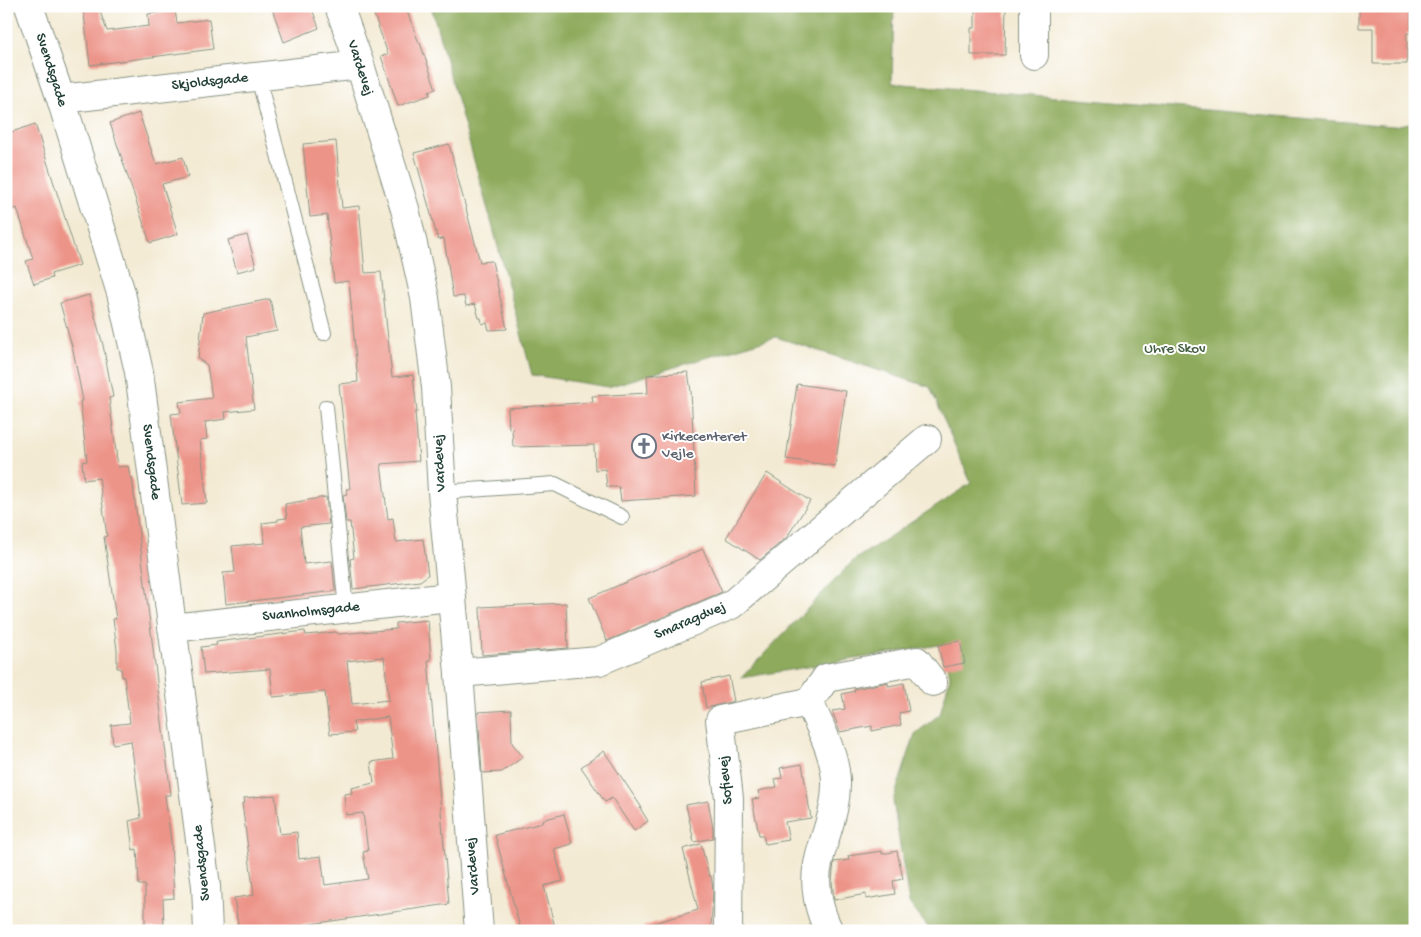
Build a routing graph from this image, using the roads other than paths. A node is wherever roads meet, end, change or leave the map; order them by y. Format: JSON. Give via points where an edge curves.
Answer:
{"nodes":[{"id":1,"x":29,"y":6,"type":"edge"},
{"id":2,"x":339,"y":6,"type":"edge"},
{"id":3,"x":1034,"y":6,"type":"edge"},
{"id":4,"x":1034,"y":55,"type":"dead end"},
{"id":5,"x":360,"y":65,"type":"junction"},
{"id":6,"x":258,"y":77,"type":"junction"},
{"id":7,"x":61,"y":99,"type":"junction"},
{"id":8,"x":324,"y":333,"type":"dead end"},
{"id":9,"x":326,"y":407,"type":"dead end"},
{"id":10,"x":927,"y":440,"type":"dead end"},
{"id":11,"x":442,"y":492,"type":"junction"},
{"id":12,"x":622,"y":517,"type":"dead end"},
{"id":13,"x":450,"y":597,"type":"junction"},
{"id":14,"x":346,"y":608,"type":"junction"},
{"id":15,"x":172,"y":628,"type":"junction"},
{"id":16,"x":459,"y":673,"type":"junction"},
{"id":17,"x":933,"y":682,"type":"dead end"},
{"id":18,"x":809,"y":702,"type":"junction"},
{"id":19,"x":208,"y":931,"type":"edge"},
{"id":20,"x":479,"y":931,"type":"edge"},
{"id":21,"x":728,"y":931,"type":"edge"},
{"id":22,"x":829,"y":931,"type":"edge"}],
"edges":[{"from":1,"to":7,"type":"street","name":"Svendsgade"},
{"from":2,"to":5,"type":"street","name":"Vardevej"},
{"from":3,"to":4,"type":"street"},
{"from":5,"to":6,"type":"street","name":"Skjoldsgade"},
{"from":5,"to":11,"type":"street","name":"Vardevej","via":[[405,209],[425,298],[436,387]]},
{"from":6,"to":7,"type":"street","name":"Skjoldsgade"},
{"from":6,"to":8,"type":"lane"},
{"from":7,"to":15,"type":"street","name":"Svendsgade","via":[[121,294],[139,372]]},
{"from":9,"to":14,"type":"lane"},
{"from":10,"to":16,"type":"street","name":"Smaragdvej","via":[[731,605],[599,661]]},
{"from":11,"to":12,"type":"lane","via":[[555,484]]},
{"from":11,"to":13,"type":"street","name":"Vardevej"},
{"from":13,"to":14,"type":"street","name":"Svanholmsgade"},
{"from":13,"to":16,"type":"street","name":"Vardevej"},
{"from":14,"to":15,"type":"street","name":"Svanholmsgade"},
{"from":15,"to":19,"type":"street","name":"Svendsgade","via":[[206,886]]},
{"from":16,"to":20,"type":"street","name":"Vardevej"},
{"from":17,"to":18,"type":"street","via":[[917,661],[826,678]]},
{"from":18,"to":21,"type":"street","name":"Sofievej","via":[[720,720],[729,798]]},
{"from":18,"to":22,"type":"street","via":[[829,748],[836,780],[834,809],[818,865],[817,895]]}]}
